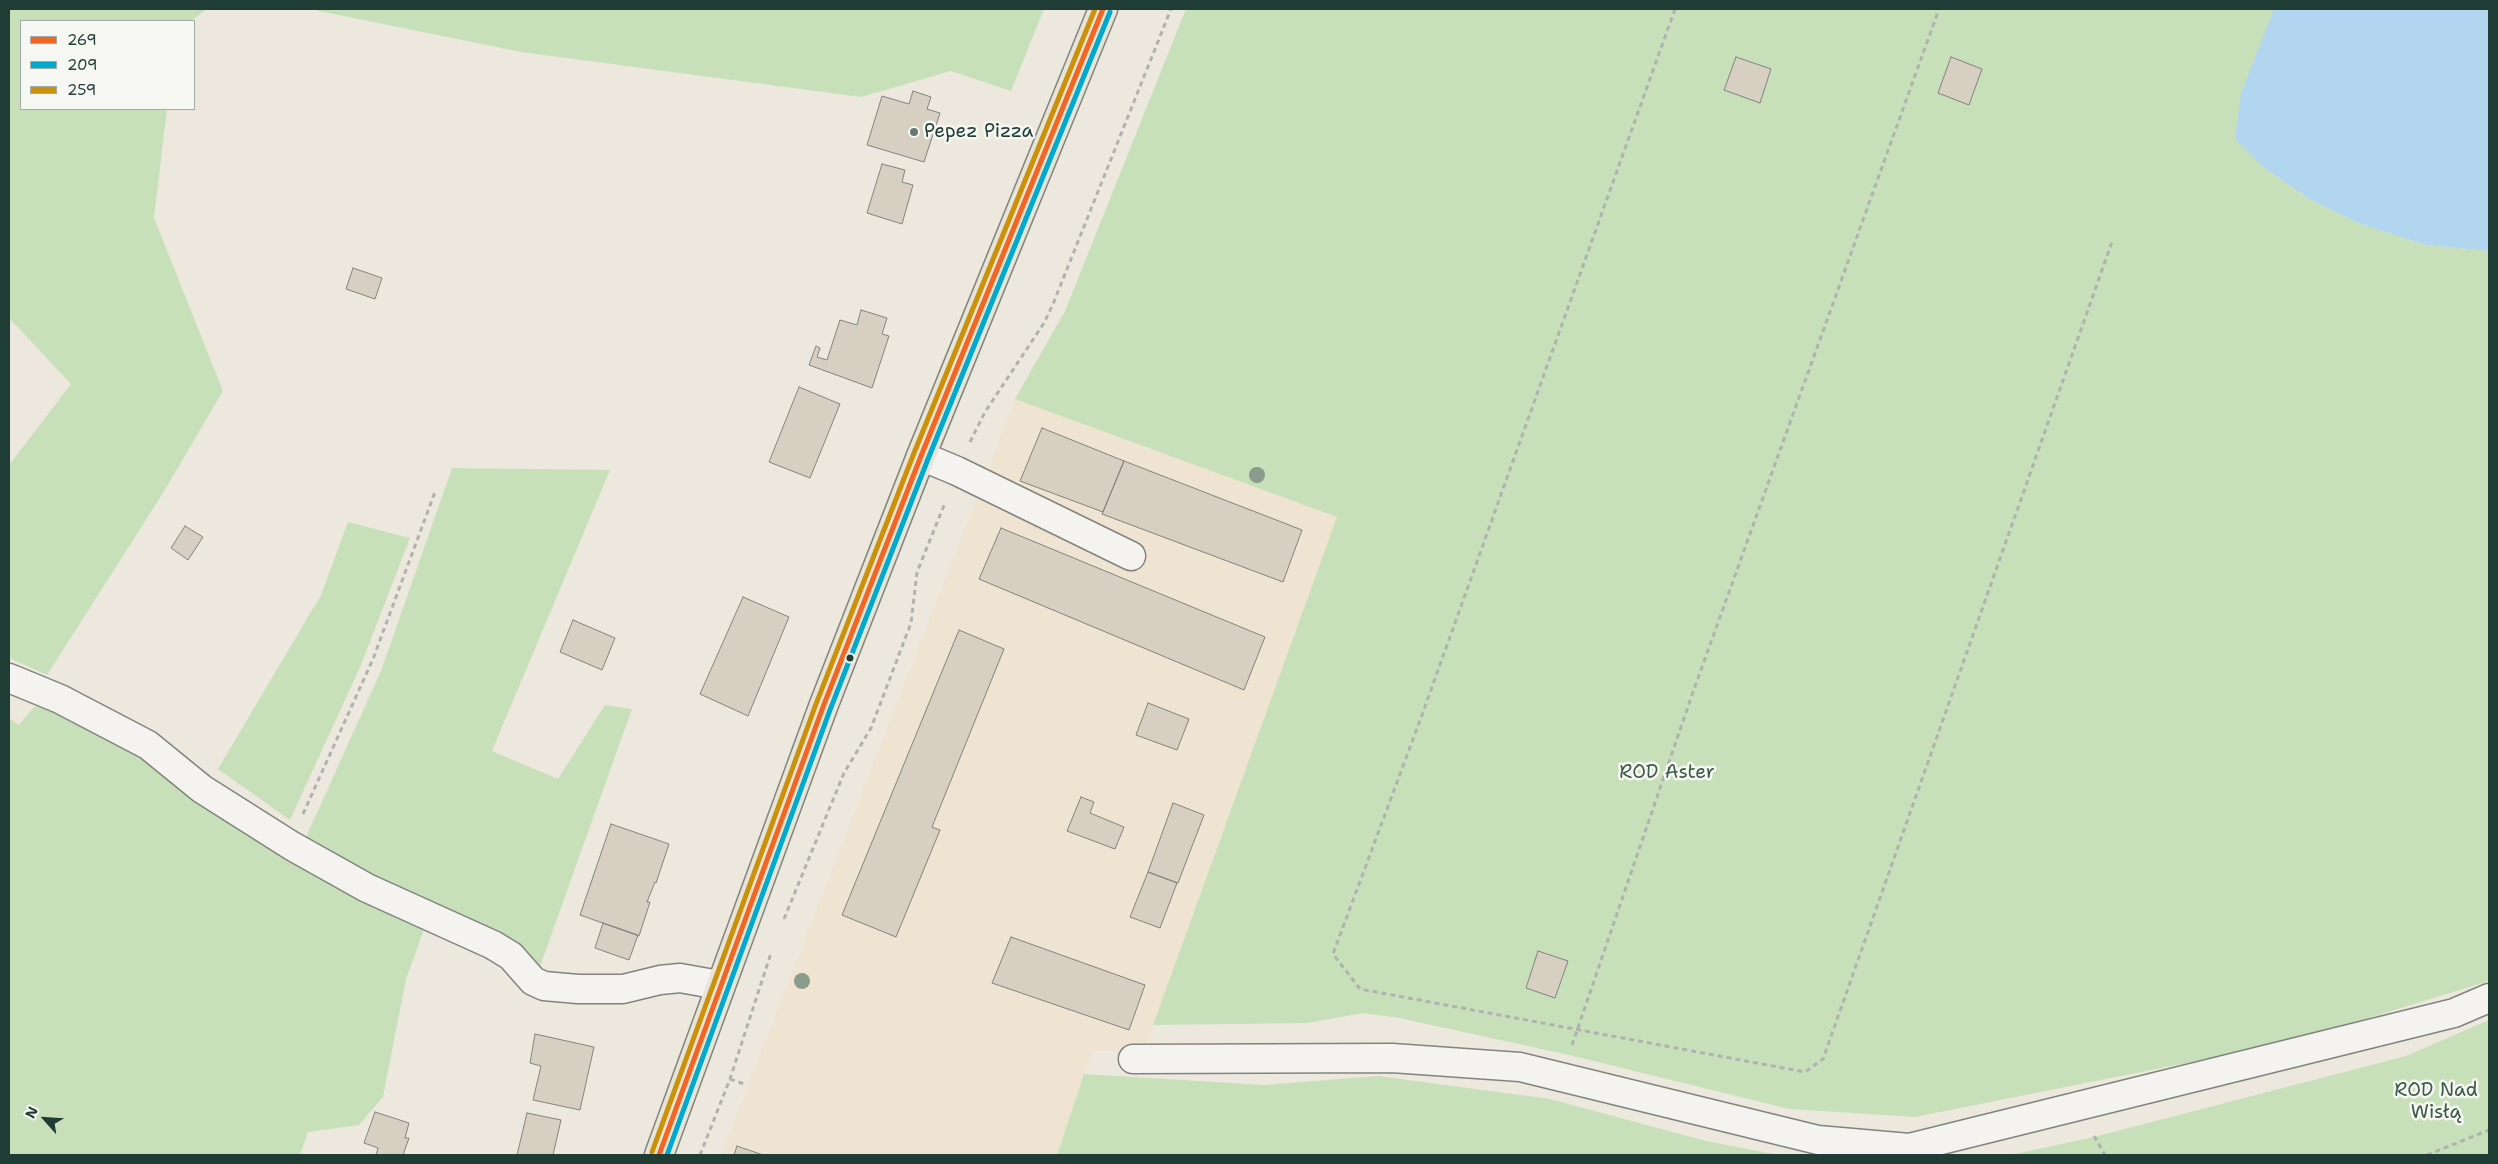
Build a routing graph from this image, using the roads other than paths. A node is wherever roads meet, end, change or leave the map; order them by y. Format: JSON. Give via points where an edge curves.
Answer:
{"nodes":[{"id":1,"x":1103,"y":9,"type":"edge"},
{"id":2,"x":921,"y":456,"type":"junction"},
{"id":3,"x":1131,"y":556,"type":"dead end"},
{"id":4,"x":9,"y":678,"type":"edge"},
{"id":5,"x":719,"y":985,"type":"junction"},
{"id":6,"x":2489,"y":998,"type":"edge"},
{"id":7,"x":1133,"y":1060,"type":"dead end"},
{"id":8,"x":658,"y":1155,"type":"edge"}],
"edges":[{"from":1,"to":2,"type":"main road"},
{"from":2,"to":3,"type":"street"},
{"from":2,"to":5,"type":"main road"},
{"from":4,"to":5,"type":"street","via":[[60,699],[148,745],[202,789],[292,846],[367,888],[493,945],[511,956],[533,981],[544,986],[623,989],[680,978]]},
{"from":5,"to":8,"type":"main road"},
{"from":6,"to":7,"type":"street","via":[[2454,1013],[1909,1148],[1818,1140],[1520,1067],[1392,1058]]}]}
